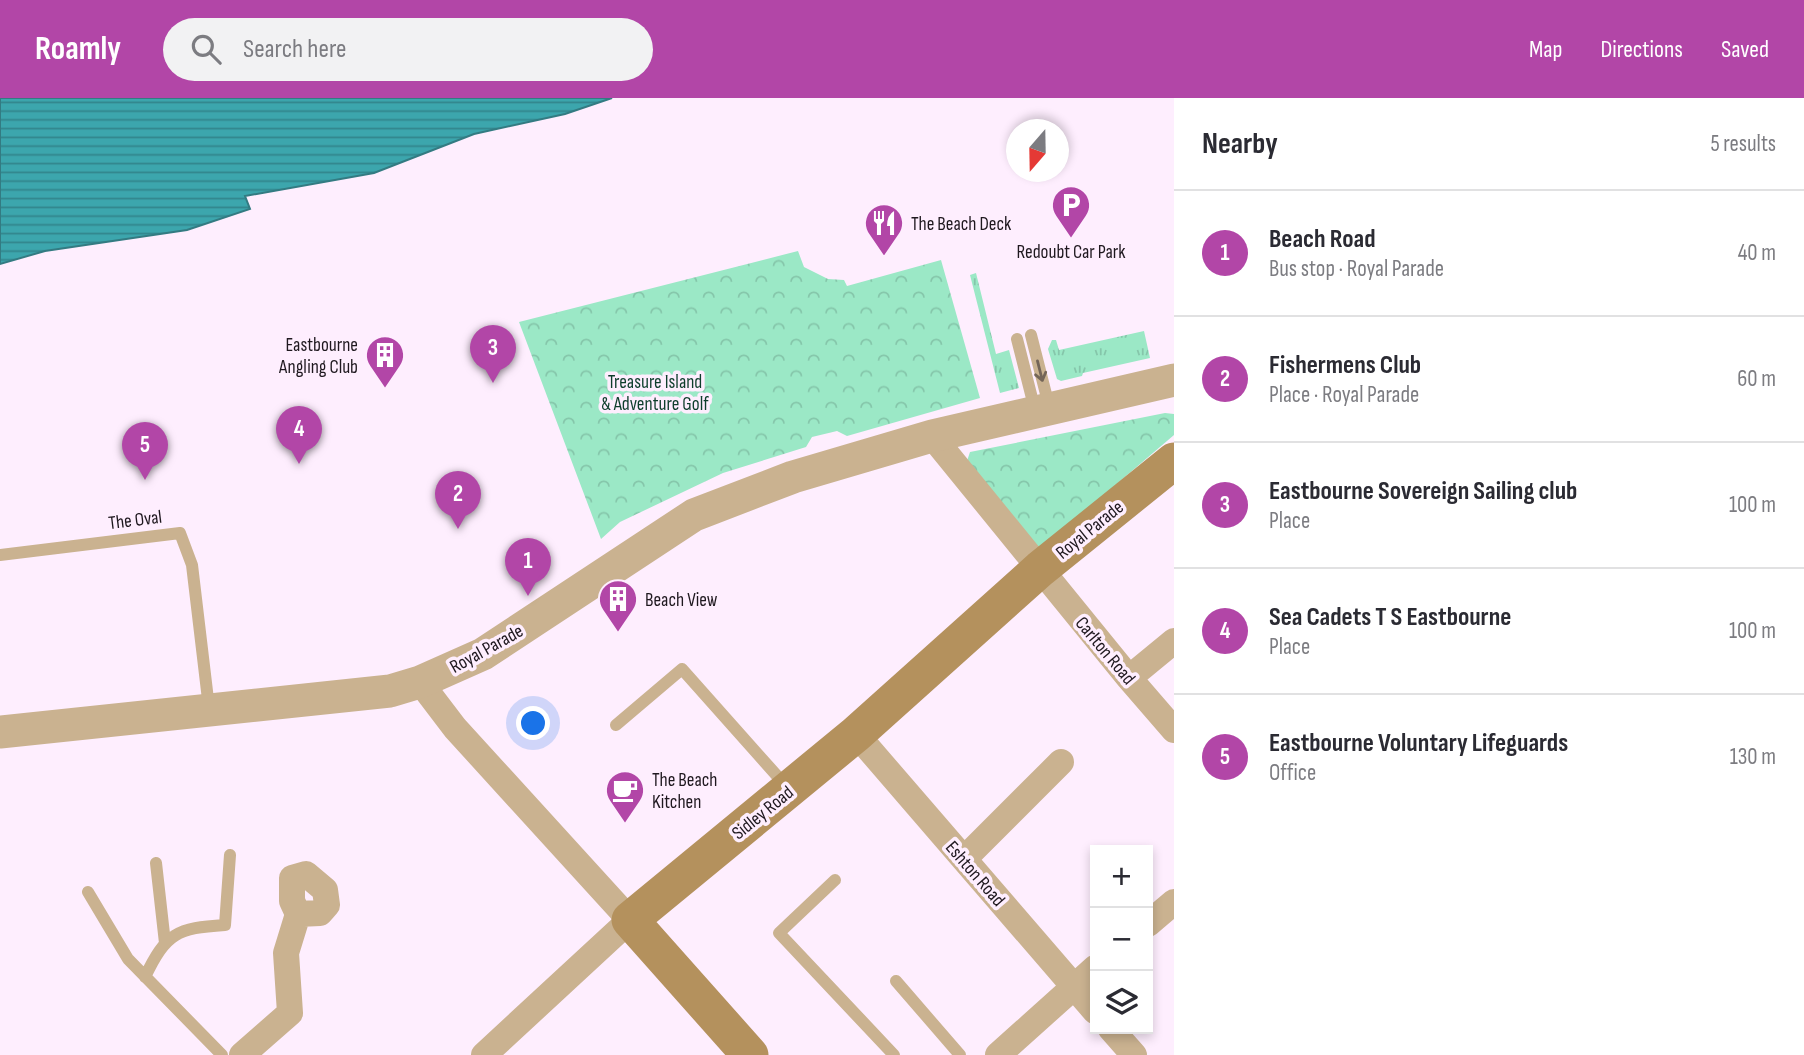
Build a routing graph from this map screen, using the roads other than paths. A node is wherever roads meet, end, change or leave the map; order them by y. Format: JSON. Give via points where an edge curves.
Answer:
{"nodes":[{"id":1,"x":1031,"y":335,"type":"dead end"},
{"id":2,"x":1017,"y":339,"type":"dead end"},
{"id":3,"x":1174,"y":380,"type":"edge"},
{"id":4,"x":1043,"y":409,"type":"junction"},
{"id":5,"x":932,"y":436,"type":"junction"},
{"id":6,"x":1174,"y":461,"type":"edge"},
{"id":7,"x":0,"y":555,"type":"edge"},
{"id":8,"x":1040,"y":569,"type":"junction"},
{"id":9,"x":1174,"y":641,"type":"edge"},
{"id":10,"x":1129,"y":678,"type":"junction"},
{"id":11,"x":420,"y":682,"type":"junction"},
{"id":12,"x":209,"y":709,"type":"junction"},
{"id":13,"x":616,"y":725,"type":"dead end"},
{"id":14,"x":1174,"y":730,"type":"edge"},
{"id":15,"x":0,"y":732,"type":"edge"},
{"id":16,"x":856,"y":734,"type":"junction"},
{"id":17,"x":1062,"y":762,"type":"dead end"},
{"id":18,"x":789,"y":790,"type":"junction"},
{"id":19,"x":230,"y":855,"type":"dead end"},
{"id":20,"x":964,"y":859,"type":"junction"},
{"id":21,"x":156,"y":863,"type":"dead end"},
{"id":22,"x":835,"y":880,"type":"dead end"},
{"id":23,"x":88,"y":892,"type":"dead end"},
{"id":24,"x":1174,"y":902,"type":"edge"},
{"id":25,"x":298,"y":914,"type":"dead end"},
{"id":26,"x":630,"y":920,"type":"junction"},
{"id":27,"x":1153,"y":920,"type":"edge"},
{"id":28,"x":165,"y":943,"type":"junction"},
{"id":29,"x":1092,"y":971,"type":"edge"},
{"id":30,"x":145,"y":977,"type":"junction"},
{"id":31,"x":895,"y":981,"type":"dead end"},
{"id":32,"x":1074,"y":986,"type":"junction"},
{"id":33,"x":1090,"y":1005,"type":"edge"},
{"id":34,"x":1115,"y":1034,"type":"edge"},
{"id":35,"x":748,"y":1054,"type":"edge"},
{"id":36,"x":222,"y":1055,"type":"edge"},
{"id":37,"x":242,"y":1055,"type":"edge"},
{"id":38,"x":484,"y":1055,"type":"edge"},
{"id":39,"x":894,"y":1055,"type":"edge"},
{"id":40,"x":960,"y":1055,"type":"edge"},
{"id":41,"x":998,"y":1055,"type":"edge"},
{"id":42,"x":1134,"y":1055,"type":"edge"}],
"edges":[{"from":1,"to":4,"type":"lane","one_way":true},
{"from":2,"to":4,"type":"lane"},
{"from":3,"to":4,"type":"street","name":"Royal Parade"},
{"from":4,"to":5,"type":"street","name":"Royal Parade"},
{"from":5,"to":8,"type":"street","name":"Royal Parade"},
{"from":5,"to":11,"type":"street","name":"Royal Parade","via":[[793,477],[694,515],[483,654]]},
{"from":6,"to":8,"type":"main road","name":"Royal Parade"},
{"from":7,"to":12,"type":"lane","name":"The Oval","via":[[180,533],[192,565]]},
{"from":8,"to":10,"type":"street","name":"Carlton Road"},
{"from":8,"to":16,"type":"main road","name":"Sidley Road"},
{"from":9,"to":10,"type":"street"},
{"from":10,"to":14,"type":"street","name":"Carlton Road"},
{"from":11,"to":12,"type":"street","name":"Royal Parade","via":[[390,691]]},
{"from":11,"to":26,"type":"street","via":[[455,728]]},
{"from":12,"to":15,"type":"street","name":"Royal Parade"},
{"from":13,"to":18,"type":"lane","via":[[682,669]]},
{"from":16,"to":18,"type":"main road","name":"Sidley Road"},
{"from":16,"to":20,"type":"street","name":"Eshton Road"},
{"from":17,"to":20,"type":"street"},
{"from":18,"to":26,"type":"main road","name":"Sidley Road"},
{"from":19,"to":28,"type":"lane","via":[[225,925],[192,930]]},
{"from":20,"to":32,"type":"street","name":"Eshton Road"},
{"from":21,"to":28,"type":"lane"},
{"from":22,"to":39,"type":"lane","via":[[779,933]]},
{"from":23,"to":30,"type":"lane","via":[[128,959]]},
{"from":24,"to":27,"type":"street"},
{"from":25,"to":37,"type":"street","via":[[286,953],[290,1013]]},
{"from":26,"to":35,"type":"main road"},
{"from":26,"to":38,"type":"street","name":"Sidley Road"},
{"from":28,"to":30,"type":"lane"},
{"from":29,"to":32,"type":"street"},
{"from":30,"to":36,"type":"lane"},
{"from":31,"to":40,"type":"lane"},
{"from":32,"to":33,"type":"street","name":"Eshton Road"},
{"from":32,"to":41,"type":"street"},
{"from":34,"to":42,"type":"street"}]}
